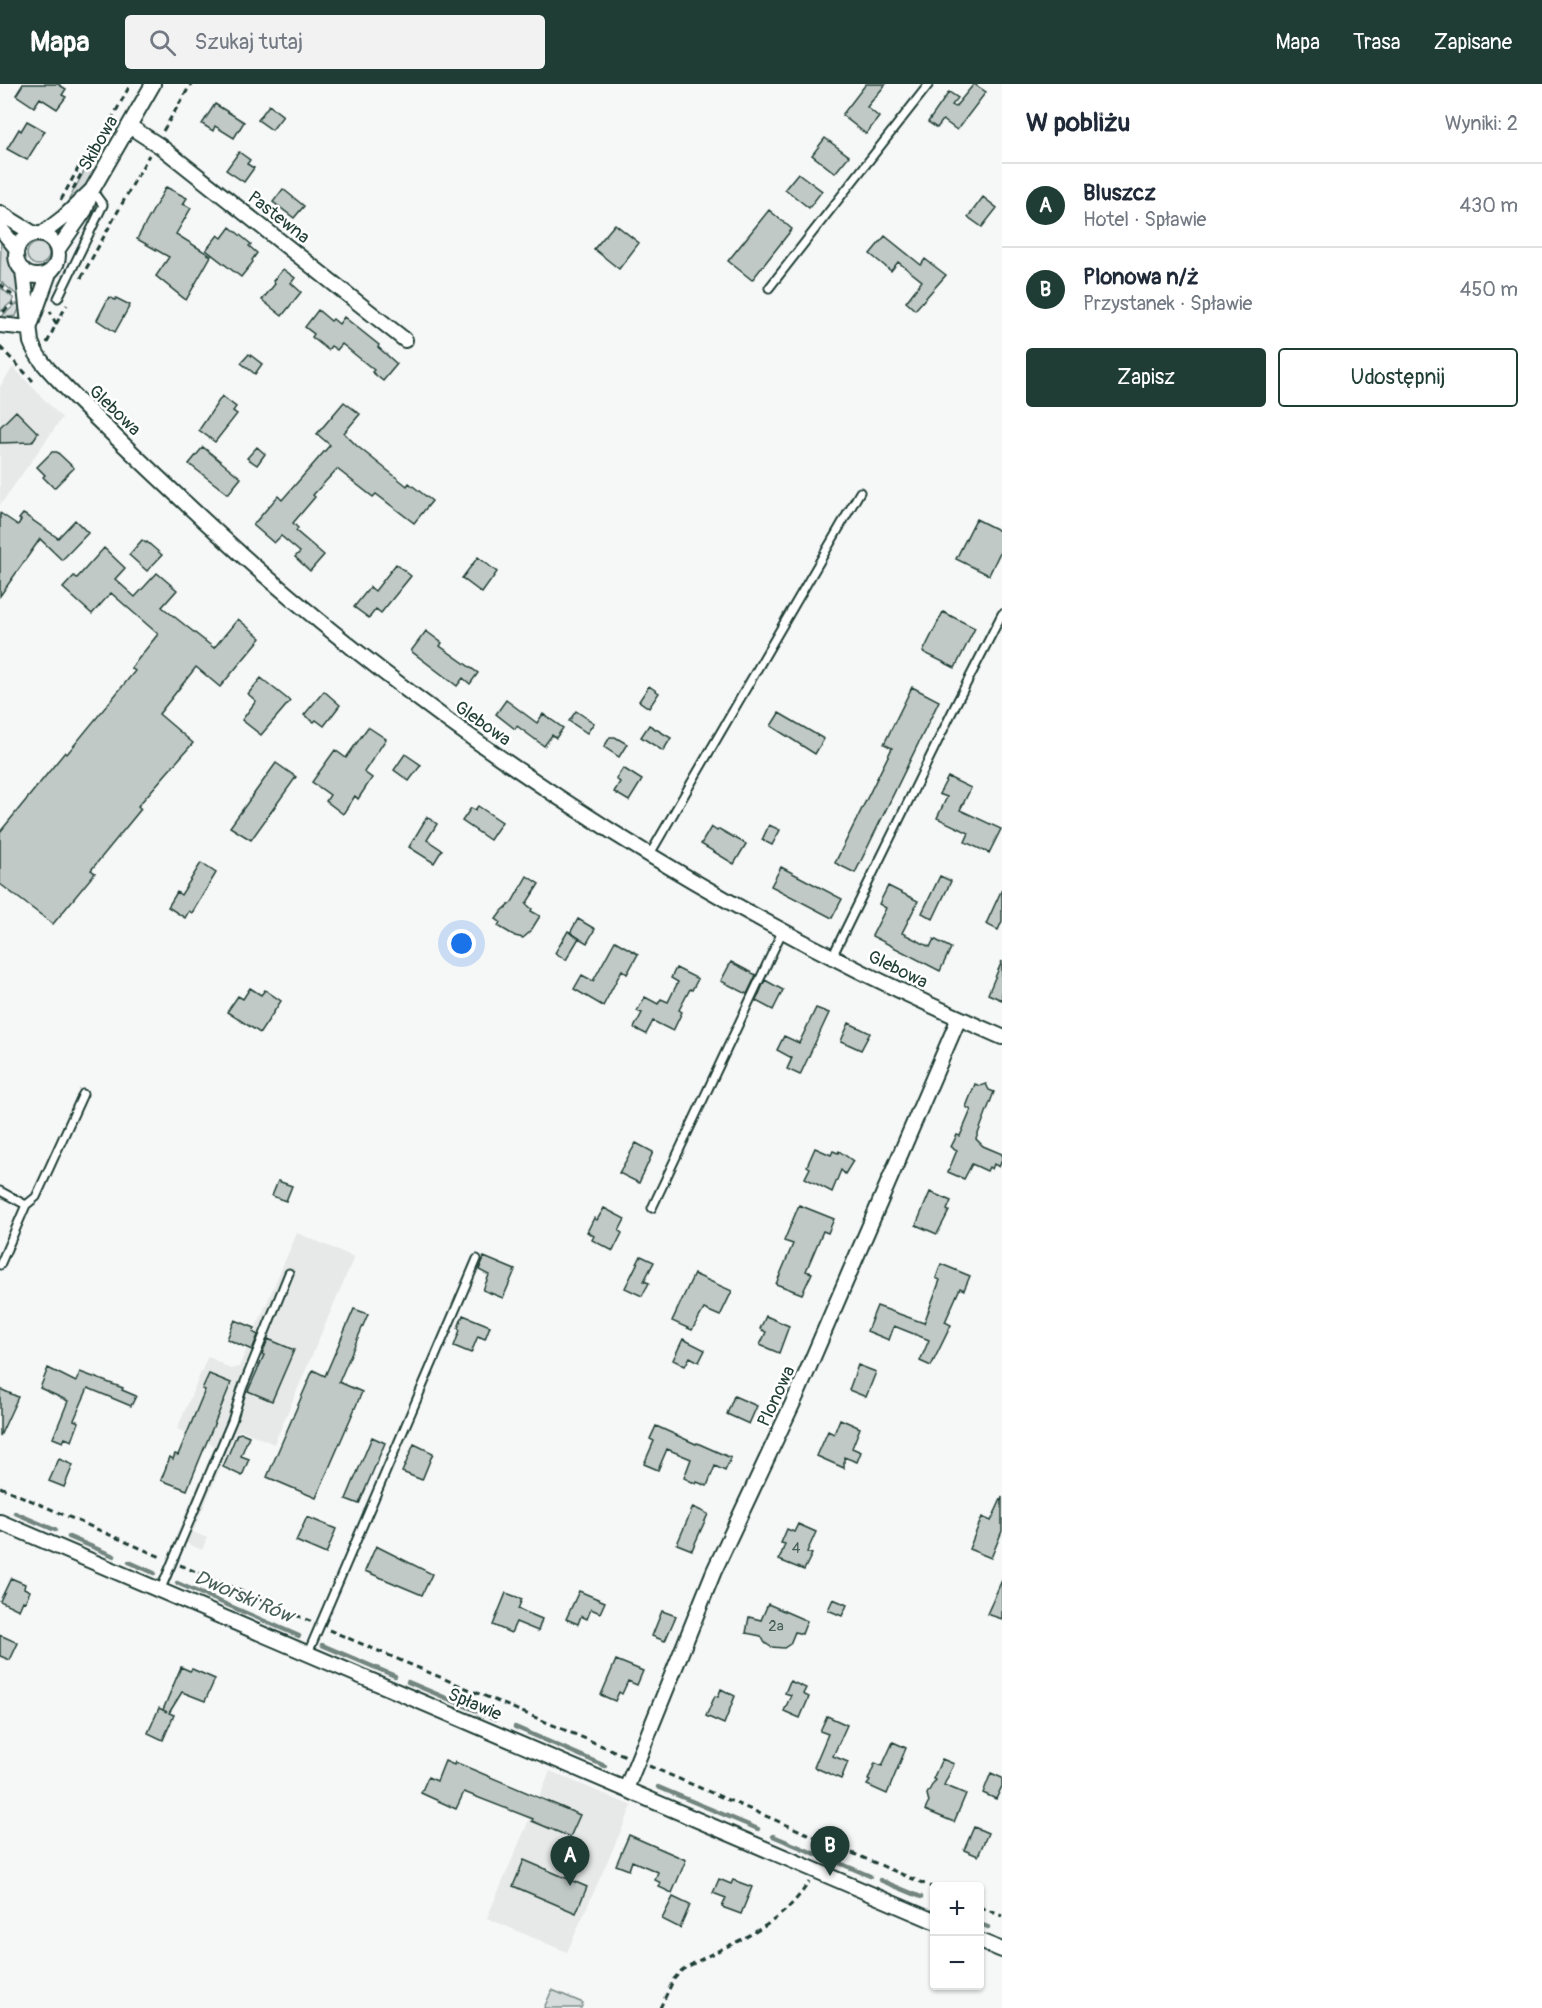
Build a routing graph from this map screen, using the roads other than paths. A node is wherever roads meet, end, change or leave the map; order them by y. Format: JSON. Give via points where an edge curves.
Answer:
{"nodes":[{"id":1,"x":153,"y":84,"type":"edge"},
{"id":2,"x":929,"y":84,"type":"edge"},
{"id":3,"x":129,"y":126,"type":"junction"},
{"id":4,"x":92,"y":190,"type":"junction"},
{"id":5,"x":0,"y":213,"type":"edge"},
{"id":6,"x":0,"y":228,"type":"edge"},
{"id":7,"x":38,"y":234,"type":"junction"},
{"id":8,"x":17,"y":249,"type":"junction"},
{"id":9,"x":58,"y":249,"type":"junction"},
{"id":10,"x":22,"y":270,"type":"junction"},
{"id":11,"x":49,"y":273,"type":"junction"},
{"id":12,"x":769,"y":288,"type":"dead end"},
{"id":13,"x":58,"y":298,"type":"dead end"},
{"id":14,"x":0,"y":325,"type":"edge"},
{"id":15,"x":29,"y":328,"type":"junction"},
{"id":16,"x":405,"y":340,"type":"dead end"},
{"id":17,"x":860,"y":492,"type":"dead end"},
{"id":18,"x":1002,"y":614,"type":"edge"},
{"id":19,"x":650,"y":854,"type":"junction"},
{"id":20,"x":782,"y":932,"type":"junction"},
{"id":21,"x":832,"y":957,"type":"junction"},
{"id":22,"x":959,"y":1018,"type":"junction"},
{"id":23,"x":1002,"y":1036,"type":"edge"},
{"id":24,"x":83,"y":1094,"type":"dead end"},
{"id":25,"x":0,"y":1191,"type":"edge"},
{"id":26,"x":26,"y":1205,"type":"junction"},
{"id":27,"x":652,"y":1208,"type":"dead end"},
{"id":28,"x":477,"y":1259,"type":"dead end"},
{"id":29,"x":0,"y":1264,"type":"edge"},
{"id":30,"x":289,"y":1273,"type":"dead end"},
{"id":31,"x":0,"y":1522,"type":"edge"},
{"id":32,"x":160,"y":1591,"type":"junction"},
{"id":33,"x":308,"y":1653,"type":"junction"},
{"id":34,"x":626,"y":1789,"type":"junction"},
{"id":35,"x":930,"y":1919,"type":"edge"},
{"id":36,"x":984,"y":1943,"type":"edge"},
{"id":37,"x":1002,"y":1950,"type":"edge"}],
"edges":[{"from":1,"to":3,"type":"street","name":"Skibowa"},
{"from":2,"to":12,"type":"lane"},
{"from":3,"to":4,"type":"street","name":"Skibowa"},
{"from":3,"to":16,"type":"street","name":"Pastewna","via":[[156,142]]},
{"from":4,"to":7,"type":"street","name":"Skibowa","via":[[64,217]]},
{"from":4,"to":9,"type":"street","name":"Skibowa","via":[[85,210]]},
{"from":4,"to":13,"type":"lane","via":[[103,205]]},
{"from":5,"to":7,"type":"street"},
{"from":6,"to":8,"type":"street"},
{"from":7,"to":8,"type":"street","via":[[23,239]]},
{"from":7,"to":9,"type":"street","via":[[52,240]]},
{"from":8,"to":10,"type":"street"},
{"from":9,"to":11,"type":"street","via":[[57,262]]},
{"from":10,"to":11,"type":"street","via":[[35,276]]},
{"from":10,"to":15,"type":"street","name":"Glebowa"},
{"from":11,"to":15,"type":"street"},
{"from":14,"to":15,"type":"street"},
{"from":15,"to":19,"type":"street","name":"Glebowa","via":[[34,352],[82,405],[262,573],[431,708],[543,787]]},
{"from":17,"to":19,"type":"lane"},
{"from":18,"to":21,"type":"lane"},
{"from":19,"to":20,"type":"street","name":"Glebowa"},
{"from":20,"to":21,"type":"street","name":"Glebowa"},
{"from":20,"to":27,"type":"lane"},
{"from":21,"to":22,"type":"street","name":"Glebowa"},
{"from":22,"to":23,"type":"street","name":"Glebowa"},
{"from":22,"to":34,"type":"street","name":"Plonowa","via":[[799,1390],[714,1571]]},
{"from":24,"to":26,"type":"lane","via":[[36,1197]]},
{"from":25,"to":26,"type":"lane"},
{"from":26,"to":29,"type":"lane"},
{"from":28,"to":33,"type":"lane"},
{"from":30,"to":32,"type":"lane"},
{"from":31,"to":32,"type":"street","name":"Spławie"},
{"from":32,"to":33,"type":"street","name":"Spławie"},
{"from":33,"to":34,"type":"street","name":"Spławie"},
{"from":34,"to":35,"type":"street","name":"Spławie"},
{"from":36,"to":37,"type":"street"}]}
